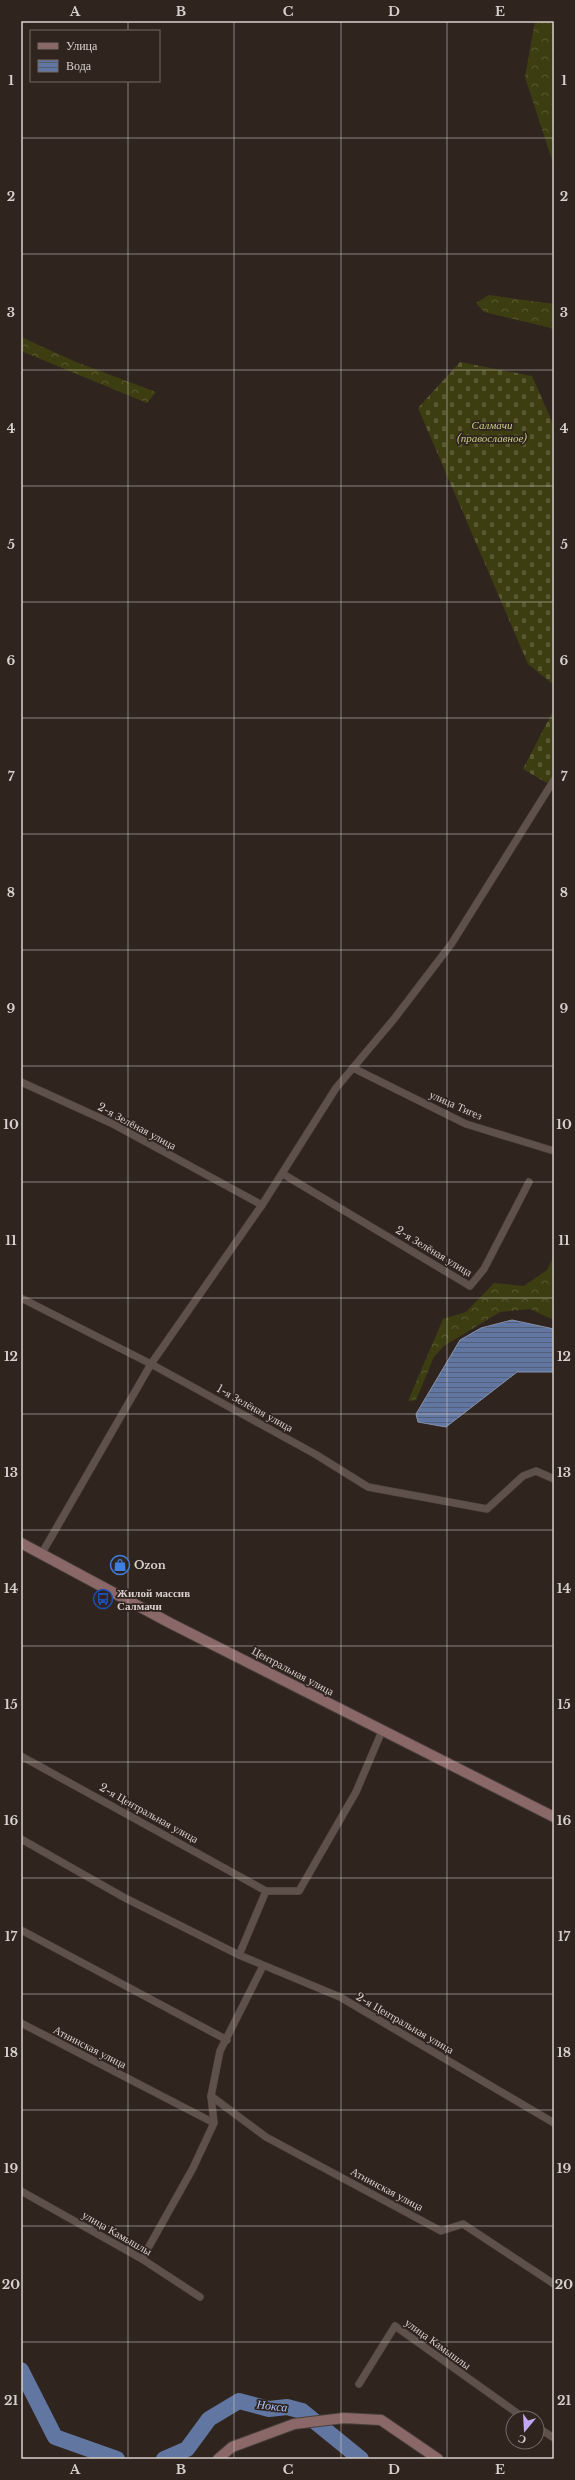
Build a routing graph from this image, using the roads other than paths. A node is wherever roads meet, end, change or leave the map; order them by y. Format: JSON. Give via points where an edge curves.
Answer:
{"nodes":[{"id":1,"x":554,"y":780,"type":"edge"},
{"id":2,"x":354,"y":1068,"type":"junction"},
{"id":3,"x":21,"y":1082,"type":"edge"},
{"id":4,"x":554,"y":1151,"type":"edge"},
{"id":5,"x":283,"y":1174,"type":"junction"},
{"id":6,"x":529,"y":1182,"type":"dead end"},
{"id":7,"x":262,"y":1205,"type":"junction"},
{"id":8,"x":21,"y":1298,"type":"edge"},
{"id":9,"x":151,"y":1364,"type":"junction"},
{"id":10,"x":554,"y":1479,"type":"edge"},
{"id":11,"x":21,"y":1543,"type":"edge"},
{"id":12,"x":42,"y":1553,"type":"junction"},
{"id":13,"x":382,"y":1731,"type":"junction"},
{"id":14,"x":21,"y":1756,"type":"edge"},
{"id":15,"x":554,"y":1817,"type":"edge"},
{"id":16,"x":21,"y":1839,"type":"edge"},
{"id":17,"x":266,"y":1891,"type":"junction"},
{"id":18,"x":21,"y":1930,"type":"edge"},
{"id":19,"x":239,"y":1955,"type":"junction"},
{"id":20,"x":263,"y":1966,"type":"junction"},
{"id":21,"x":21,"y":2023,"type":"edge"},
{"id":22,"x":227,"y":2040,"type":"junction"},
{"id":23,"x":211,"y":2096,"type":"junction"},
{"id":24,"x":214,"y":2123,"type":"junction"},
{"id":25,"x":554,"y":2123,"type":"edge"},
{"id":26,"x":21,"y":2191,"type":"edge"},
{"id":27,"x":142,"y":2259,"type":"junction"},
{"id":28,"x":554,"y":2284,"type":"edge"},
{"id":29,"x":200,"y":2297,"type":"dead end"},
{"id":30,"x":359,"y":2384,"type":"dead end"},
{"id":31,"x":513,"y":2410,"type":"edge"},
{"id":32,"x":545,"y":2432,"type":"edge"},
{"id":33,"x":554,"y":2438,"type":"edge"},
{"id":34,"x":218,"y":2459,"type":"edge"},
{"id":35,"x":438,"y":2459,"type":"edge"}],
"edges":[{"from":1,"to":2,"type":"street","via":[[452,943]]},
{"from":2,"to":4,"type":"street","name":"улица Тигез","via":[[466,1124]]},
{"from":2,"to":5,"type":"street","via":[[336,1088]]},
{"from":3,"to":7,"type":"street","name":"2-я Зелёная улица","via":[[111,1123]]},
{"from":5,"to":6,"type":"street","name":"2-я Зелёная улица","via":[[470,1286],[484,1269]]},
{"from":5,"to":7,"type":"street"},
{"from":7,"to":9,"type":"street"},
{"from":8,"to":9,"type":"street","name":"1-я Зелёная улица"},
{"from":9,"to":10,"type":"street","name":"1-я Зелёная улица","via":[[315,1454],[368,1487],[487,1508],[523,1476],[536,1471]]},
{"from":9,"to":12,"type":"street"},
{"from":11,"to":12,"type":"street","name":"Центральная улица"},
{"from":12,"to":13,"type":"street","name":"Центральная улица","via":[[165,1620]]},
{"from":13,"to":15,"type":"street","name":"Центральная улица"},
{"from":13,"to":17,"type":"street","name":"2-я Центральная улица","via":[[356,1792],[299,1891]]},
{"from":14,"to":17,"type":"street","name":"2-я Центральная улица"},
{"from":16,"to":19,"type":"street","name":"2-я Центральная улица","via":[[125,1898]]},
{"from":17,"to":19,"type":"street"},
{"from":18,"to":22,"type":"street"},
{"from":19,"to":20,"type":"street","name":"2-я Центральная улица"},
{"from":20,"to":22,"type":"street"},
{"from":20,"to":25,"type":"street","name":"2-я Центральная улица","via":[[340,1997]]},
{"from":21,"to":24,"type":"street","name":"Атнинская улица"},
{"from":22,"to":23,"type":"street","via":[[220,2051]]},
{"from":23,"to":24,"type":"street"},
{"from":23,"to":28,"type":"street","name":"Атнинская улица","via":[[266,2137],[441,2231],[463,2224]]},
{"from":24,"to":27,"type":"street","via":[[193,2168]]},
{"from":26,"to":27,"type":"street","name":"улица Камышлы"},
{"from":27,"to":29,"type":"street","name":"улица Камышлы"},
{"from":30,"to":31,"type":"street","name":"улица Камышлы","via":[[395,2326]]},
{"from":32,"to":33,"type":"street"},
{"from":34,"to":35,"type":"street","via":[[232,2447],[294,2424],[344,2418],[381,2420]]}]}
